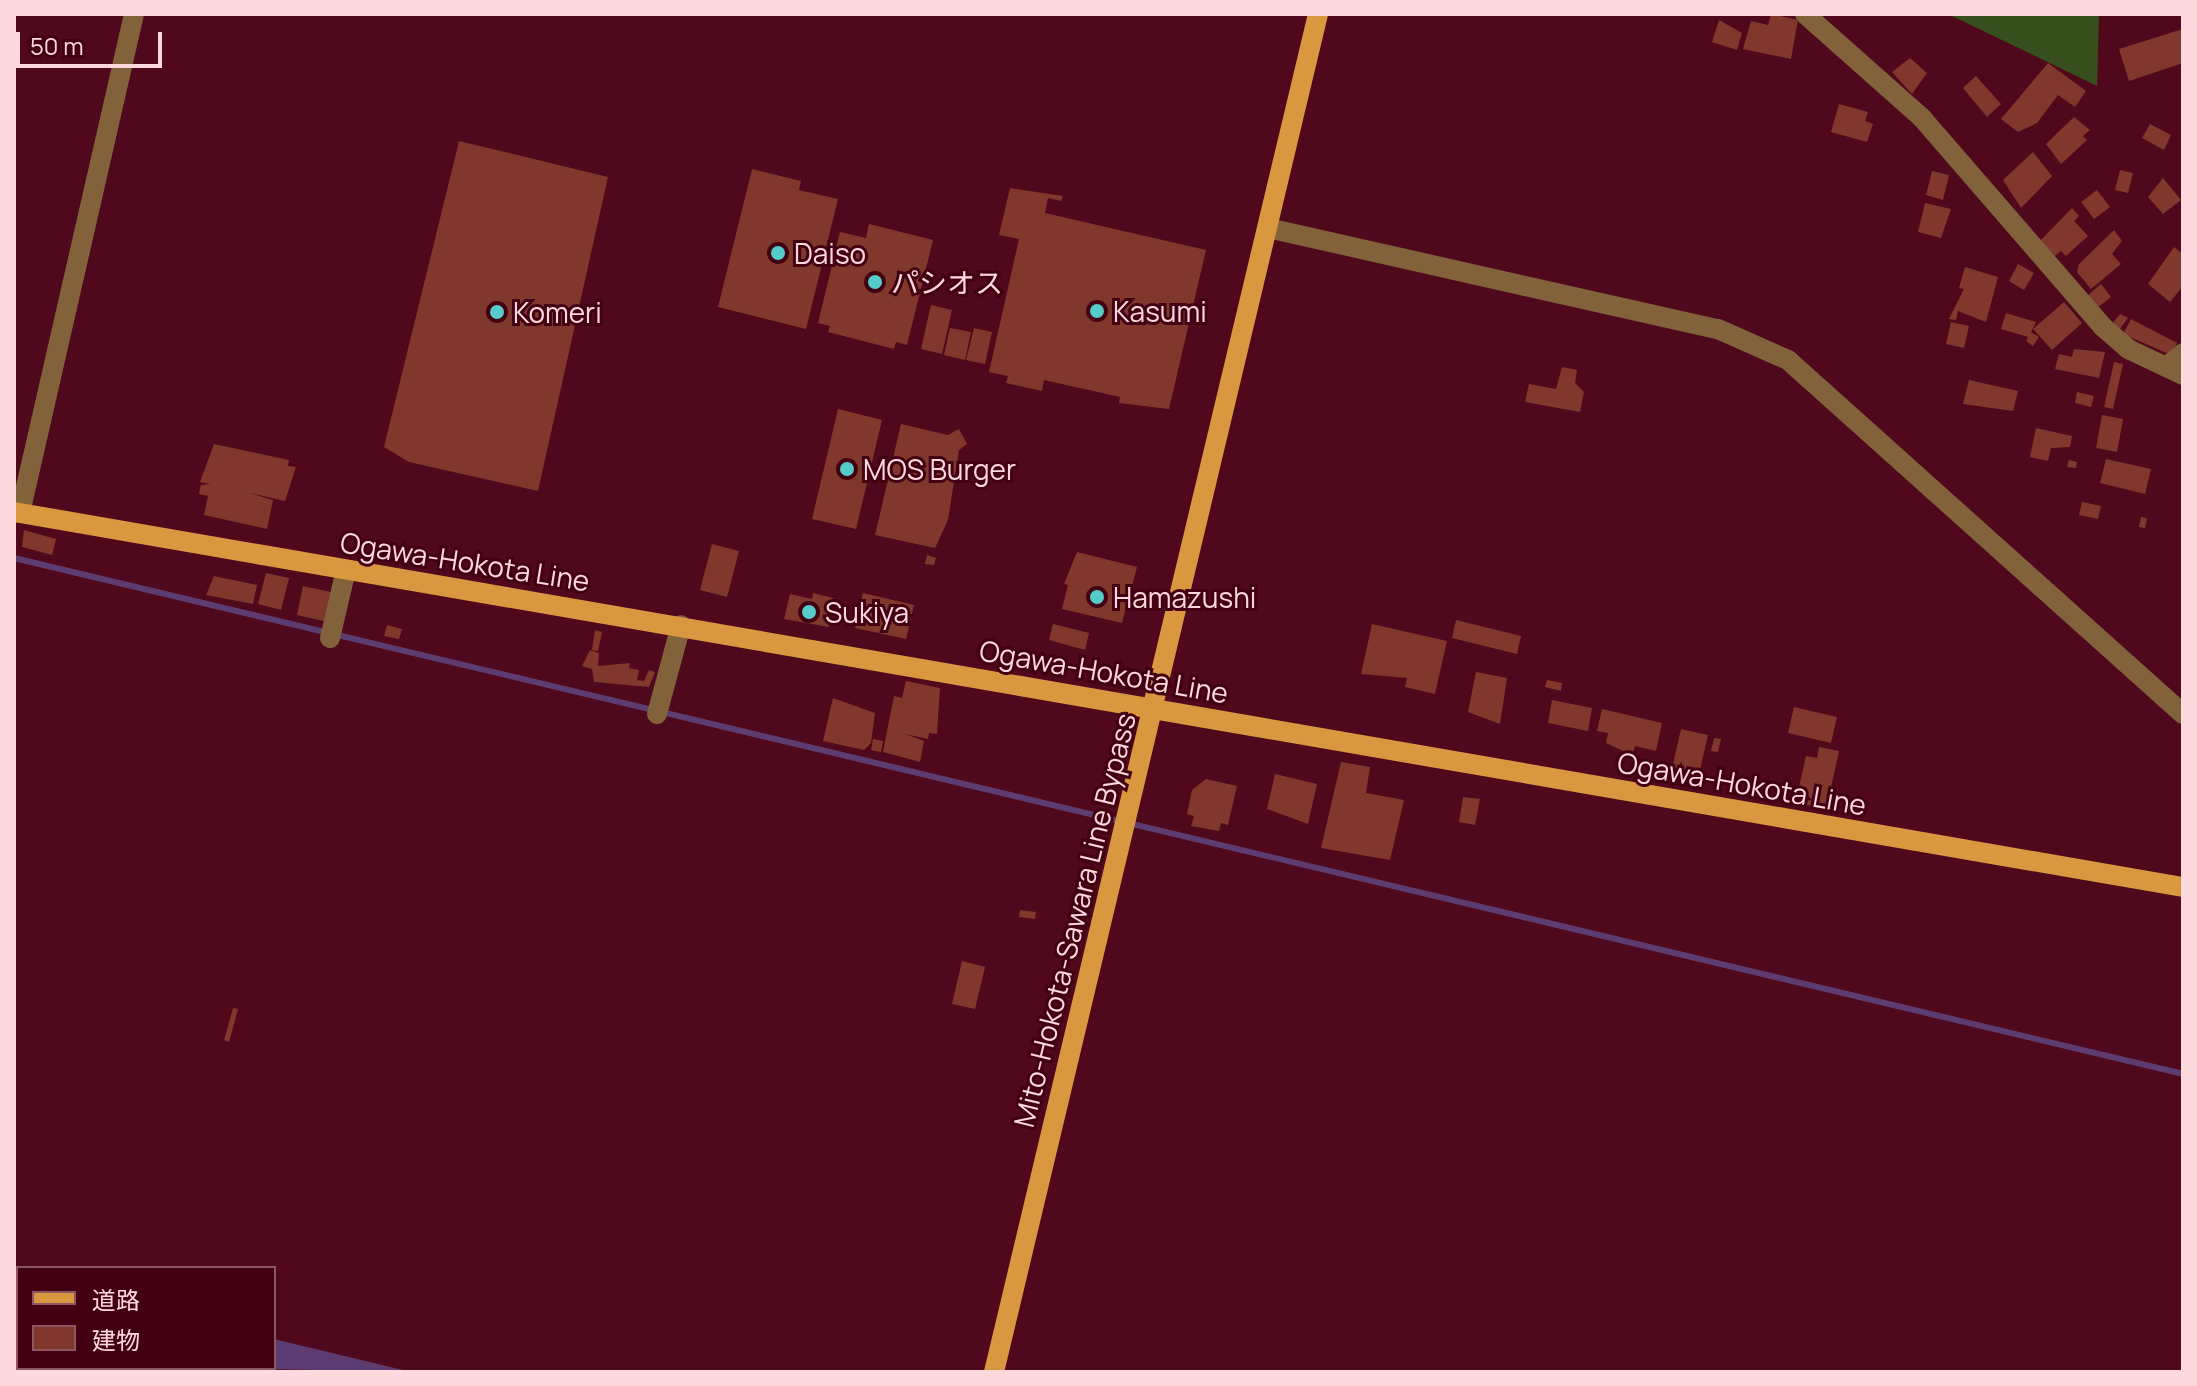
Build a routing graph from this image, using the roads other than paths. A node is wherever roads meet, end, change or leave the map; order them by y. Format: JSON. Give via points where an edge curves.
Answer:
{"nodes":[{"id":1,"x":134,"y":14,"type":"edge"},
{"id":2,"x":1318,"y":14,"type":"edge"},
{"id":3,"x":1805,"y":14,"type":"edge"},
{"id":4,"x":1268,"y":228,"type":"junction"},
{"id":5,"x":2183,"y":353,"type":"edge"},
{"id":6,"x":2174,"y":371,"type":"edge"},
{"id":7,"x":17,"y":512,"type":"edge"},
{"id":8,"x":346,"y":570,"type":"junction"},
{"id":9,"x":681,"y":625,"type":"junction"},
{"id":10,"x":331,"y":633,"type":"dead end"},
{"id":11,"x":1154,"y":708,"type":"junction"},
{"id":12,"x":658,"y":709,"type":"dead end"},
{"id":13,"x":2183,"y":714,"type":"edge"},
{"id":14,"x":2183,"y":887,"type":"edge"},
{"id":15,"x":994,"y":1372,"type":"edge"}],
"edges":[{"from":1,"to":7,"type":"street"},
{"from":2,"to":4,"type":"main road","name":"Mito-Hokota-Sawara Line Bypass"},
{"from":3,"to":6,"type":"street","via":[[1922,118],[2103,327],[2128,349]]},
{"from":4,"to":11,"type":"main road","name":"Mito-Hokota-Sawara Line Bypass"},
{"from":4,"to":13,"type":"street","via":[[1718,329],[1788,360]]},
{"from":5,"to":6,"type":"street"},
{"from":7,"to":8,"type":"main road","name":"Ogawa-Hokota Line"},
{"from":8,"to":9,"type":"main road","name":"Ogawa-Hokota Line"},
{"from":8,"to":10,"type":"street"},
{"from":9,"to":11,"type":"main road","name":"Ogawa-Hokota Line"},
{"from":9,"to":12,"type":"street"},
{"from":11,"to":14,"type":"main road","name":"Ogawa-Hokota Line"},
{"from":11,"to":15,"type":"main road","name":"Mito-Hokota-Sawara Line Bypass"}]}
